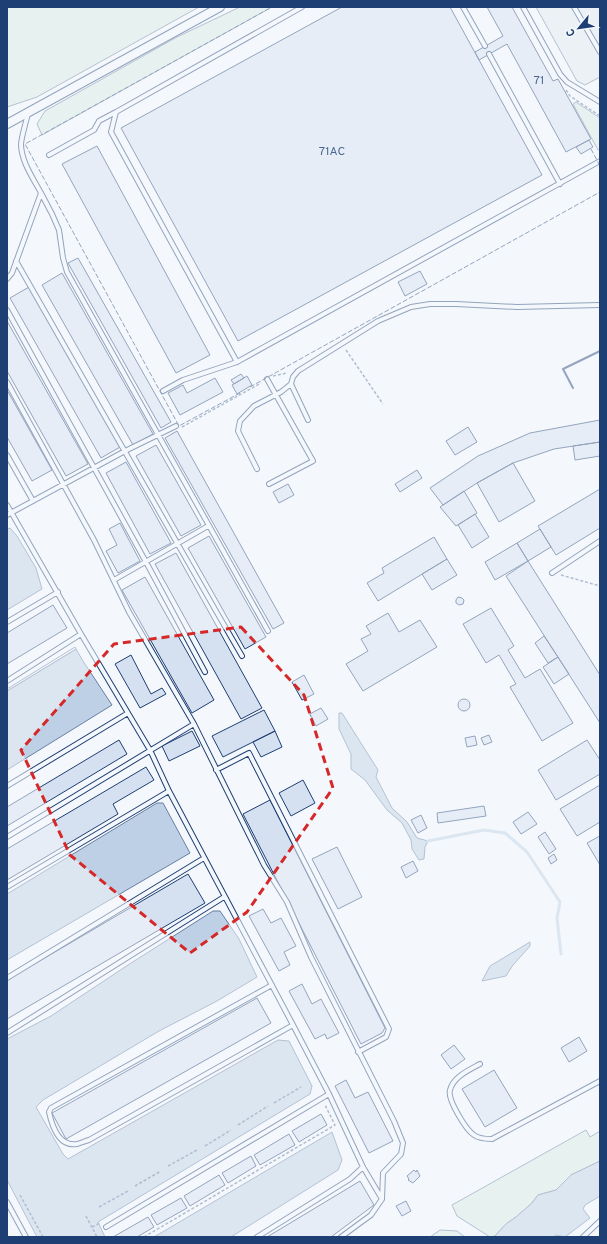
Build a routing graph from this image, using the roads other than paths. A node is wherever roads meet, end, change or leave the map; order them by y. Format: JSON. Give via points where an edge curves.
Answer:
{"nodes":[{"id":1,"x":220,"y":7,"type":"edge"},
{"id":2,"x":302,"y":7,"type":"edge"},
{"id":3,"x":463,"y":7,"type":"edge"},
{"id":4,"x":523,"y":7,"type":"edge"},
{"id":5,"x":574,"y":7,"type":"edge"},
{"id":6,"x":485,"y":46,"type":"dead end"},
{"id":7,"x":600,"y":52,"type":"edge"},
{"id":8,"x":489,"y":54,"type":"dead end"},
{"id":9,"x":600,"y":102,"type":"edge"},
{"id":10,"x":116,"y":112,"type":"junction"},
{"id":11,"x":28,"y":113,"type":"junction"},
{"id":12,"x":7,"y":124,"type":"edge"},
{"id":13,"x":49,"y":155,"type":"dead end"},
{"id":14,"x":600,"y":161,"type":"edge"},
{"id":15,"x":560,"y":184,"type":"junction"},
{"id":16,"x":41,"y":193,"type":"junction"},
{"id":17,"x":16,"y":261,"type":"junction"},
{"id":18,"x":7,"y":279,"type":"edge"},
{"id":19,"x":600,"y":305,"type":"edge"},
{"id":20,"x":7,"y":310,"type":"edge"},
{"id":21,"x":237,"y":362,"type":"junction"},
{"id":22,"x":267,"y":379,"type":"road end"},
{"id":23,"x":7,"y":382,"type":"edge"},
{"id":24,"x":291,"y":384,"type":"junction"},
{"id":25,"x":163,"y":391,"type":"dead end"},
{"id":26,"x":276,"y":395,"type":"junction"},
{"id":27,"x":308,"y":420,"type":"dead end"},
{"id":28,"x":176,"y":426,"type":"road end"},
{"id":29,"x":158,"y":435,"type":"junction"},
{"id":30,"x":125,"y":450,"type":"junction"},
{"id":31,"x":7,"y":455,"type":"edge"},
{"id":32,"x":94,"y":468,"type":"junction"},
{"id":33,"x":257,"y":469,"type":"dead end"},
{"id":34,"x":64,"y":484,"type":"junction"},
{"id":35,"x":269,"y":484,"type":"dead end"},
{"id":36,"x":33,"y":501,"type":"junction"},
{"id":37,"x":7,"y":505,"type":"edge"},
{"id":38,"x":12,"y":513,"type":"junction"},
{"id":39,"x":7,"y":516,"type":"edge"},
{"id":40,"x":208,"y":526,"type":"junction"},
{"id":41,"x":600,"y":542,"type":"edge"},
{"id":42,"x":177,"y":544,"type":"junction"},
{"id":43,"x":146,"y":562,"type":"junction"},
{"id":44,"x":552,"y":573,"type":"road end"},
{"id":45,"x":114,"y":580,"type":"junction"},
{"id":46,"x":58,"y":592,"type":"junction"},
{"id":47,"x":7,"y":622,"type":"edge"},
{"id":48,"x":268,"y":631,"type":"dead end"},
{"id":49,"x":81,"y":634,"type":"junction"},
{"id":50,"x":242,"y":656,"type":"dead end"},
{"id":51,"x":205,"y":672,"type":"dead end"},
{"id":52,"x":7,"y":681,"type":"edge"},
{"id":53,"x":128,"y":712,"type":"junction"},
{"id":54,"x":194,"y":724,"type":"junction"},
{"id":55,"x":150,"y":750,"type":"junction"},
{"id":56,"x":216,"y":770,"type":"junction"},
{"id":57,"x":7,"y":786,"type":"edge"},
{"id":58,"x":169,"y":791,"type":"junction"},
{"id":59,"x":7,"y":837,"type":"edge"},
{"id":60,"x":204,"y":858,"type":"junction"},
{"id":61,"x":7,"y":887,"type":"edge"},
{"id":62,"x":224,"y":897,"type":"junction"},
{"id":63,"x":7,"y":978,"type":"edge"},
{"id":64,"x":272,"y":985,"type":"junction"},
{"id":65,"x":293,"y":1025,"type":"junction"},
{"id":66,"x":7,"y":1033,"type":"edge"},
{"id":67,"x":358,"y":1052,"type":"junction"},
{"id":68,"x":480,"y":1064,"type":"dead end"},
{"id":69,"x":600,"y":1081,"type":"edge"},
{"id":70,"x":329,"y":1094,"type":"junction"},
{"id":71,"x":362,"y":1167,"type":"junction"},
{"id":72,"x":382,"y":1199,"type":"junction"},
{"id":73,"x":7,"y":1202,"type":"edge"},
{"id":74,"x":600,"y":1221,"type":"edge"},
{"id":75,"x":106,"y":1226,"type":"dead end"},
{"id":76,"x":26,"y":1237,"type":"edge"},
{"id":77,"x":257,"y":1237,"type":"edge"},
{"id":78,"x":341,"y":1237,"type":"edge"},
{"id":79,"x":583,"y":1237,"type":"edge"}],
"edges":[{"from":1,"to":11,"type":"street"},
{"from":2,"to":10,"type":"lane"},
{"from":3,"to":6,"type":"lane"},
{"from":4,"to":9,"type":"lane","via":[[560,74],[567,82]]},
{"from":5,"to":7,"type":"lane"},
{"from":8,"to":15,"type":"lane"},
{"from":10,"to":13,"type":"lane","via":[[99,121],[94,130]]},
{"from":10,"to":21,"type":"lane","via":[[111,132]]},
{"from":11,"to":12,"type":"street"},
{"from":11,"to":16,"type":"lane","via":[[21,146],[25,161]]},
{"from":14,"to":15,"type":"lane"},
{"from":15,"to":21,"type":"lane"},
{"from":16,"to":17,"type":"lane"},
{"from":16,"to":29,"type":"lane","via":[[58,230],[67,272]]},
{"from":17,"to":18,"type":"lane"},
{"from":17,"to":30,"type":"lane"},
{"from":19,"to":24,"type":"lane","via":[[517,307],[430,304],[411,307],[391,314],[298,371]]},
{"from":20,"to":32,"type":"lane"},
{"from":21,"to":25,"type":"lane","via":[[183,380]]},
{"from":22,"to":26,"type":"lane"},
{"from":23,"to":34,"type":"lane"},
{"from":24,"to":26,"type":"lane"},
{"from":24,"to":27,"type":"lane"},
{"from":26,"to":33,"type":"lane","via":[[254,406],[240,420],[238,431]]},
{"from":26,"to":35,"type":"lane","via":[[313,461]]},
{"from":28,"to":29,"type":"lane"},
{"from":29,"to":30,"type":"lane"},
{"from":29,"to":40,"type":"lane"},
{"from":30,"to":32,"type":"lane"},
{"from":30,"to":42,"type":"lane"},
{"from":31,"to":36,"type":"lane"},
{"from":32,"to":34,"type":"lane"},
{"from":32,"to":43,"type":"lane"},
{"from":34,"to":36,"type":"lane"},
{"from":34,"to":45,"type":"lane"},
{"from":36,"to":38,"type":"lane"},
{"from":37,"to":38,"type":"lane"},
{"from":38,"to":39,"type":"lane"},
{"from":38,"to":46,"type":"lane"},
{"from":40,"to":42,"type":"lane"},
{"from":40,"to":48,"type":"lane"},
{"from":41,"to":44,"type":"lane"},
{"from":42,"to":43,"type":"lane"},
{"from":42,"to":50,"type":"lane"},
{"from":43,"to":45,"type":"lane"},
{"from":43,"to":51,"type":"lane"},
{"from":45,"to":54,"type":"lane","via":[[129,612]]},
{"from":46,"to":47,"type":"lane"},
{"from":46,"to":49,"type":"lane"},
{"from":49,"to":52,"type":"lane"},
{"from":49,"to":53,"type":"lane"},
{"from":53,"to":55,"type":"lane"},
{"from":53,"to":57,"type":"lane"},
{"from":54,"to":55,"type":"lane"},
{"from":54,"to":56,"type":"lane"},
{"from":55,"to":58,"type":"lane"},
{"from":55,"to":59,"type":"lane"},
{"from":56,"to":67,"type":"lane","via":[[264,865],[287,902]]},
{"from":56,"to":67,"type":"lane","via":[[249,753],[389,1028],[386,1036]]},
{"from":58,"to":60,"type":"lane"},
{"from":58,"to":61,"type":"lane"},
{"from":60,"to":62,"type":"lane"},
{"from":60,"to":63,"type":"lane"},
{"from":62,"to":64,"type":"lane"},
{"from":62,"to":66,"type":"lane"},
{"from":64,"to":65,"type":"lane"},
{"from":64,"to":65,"type":"lane","via":[[51,1108],[51,1123],[57,1135],[66,1143],[77,1144],[89,1140]]},
{"from":65,"to":70,"type":"lane"},
{"from":67,"to":72,"type":"lane","via":[[403,1142],[401,1154],[383,1173]]},
{"from":68,"to":69,"type":"lane","via":[[461,1075],[453,1082],[449,1091],[468,1130],[484,1139],[492,1139]]},
{"from":70,"to":71,"type":"lane"},
{"from":70,"to":75,"type":"lane"},
{"from":71,"to":72,"type":"lane"},
{"from":71,"to":77,"type":"lane","via":[[350,1179]]},
{"from":72,"to":78,"type":"lane","via":[[372,1215]]},
{"from":73,"to":76,"type":"lane"},
{"from":74,"to":79,"type":"lane"}]}
